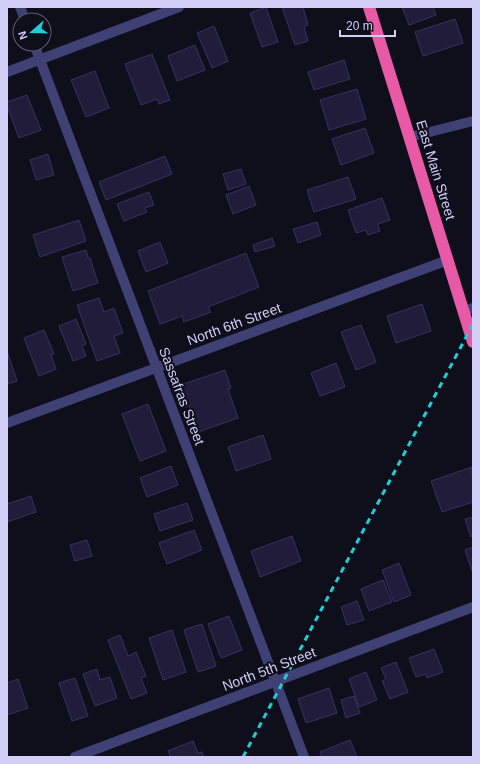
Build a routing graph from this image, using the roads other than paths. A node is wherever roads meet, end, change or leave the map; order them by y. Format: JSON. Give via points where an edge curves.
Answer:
{"nodes":[{"id":1,"x":179,"y":7,"type":"edge"},
{"id":2,"x":369,"y":7,"type":"edge"},
{"id":3,"x":37,"y":52,"type":"edge"},
{"id":4,"x":40,"y":59,"type":"junction"},
{"id":5,"x":7,"y":72,"type":"edge"},
{"id":6,"x":473,"y":121,"type":"edge"},
{"id":7,"x":410,"y":137,"type":"junction"},
{"id":8,"x":448,"y":260,"type":"junction"},
{"id":9,"x":468,"y":310,"type":"edge"},
{"id":10,"x":473,"y":342,"type":"edge"},
{"id":11,"x":157,"y":368,"type":"junction"},
{"id":12,"x":7,"y":423,"type":"edge"},
{"id":13,"x":473,"y":607,"type":"edge"},
{"id":14,"x":275,"y":682,"type":"junction"},
{"id":15,"x":75,"y":757,"type":"edge"},
{"id":16,"x":304,"y":757,"type":"edge"}],
"edges":[{"from":1,"to":4,"type":"street"},
{"from":2,"to":7,"type":"highway","name":"East Main Street"},
{"from":3,"to":4,"type":"street","name":"Sassafras Street"},
{"from":4,"to":5,"type":"street"},
{"from":4,"to":11,"type":"street","name":"Sassafras Street"},
{"from":6,"to":7,"type":"street"},
{"from":7,"to":8,"type":"highway","name":"East Main Street"},
{"from":8,"to":9,"type":"highway","name":"East Main Street"},
{"from":8,"to":11,"type":"street","name":"North 6th Street"},
{"from":9,"to":10,"type":"highway","name":"East Main Street"},
{"from":11,"to":12,"type":"street","name":"North 6th Street"},
{"from":11,"to":14,"type":"street","name":"Sassafras Street"},
{"from":13,"to":14,"type":"street","name":"North 5th Street"},
{"from":14,"to":15,"type":"street","name":"North 5th Street"},
{"from":14,"to":16,"type":"street","name":"Sassafras Street"}]}
